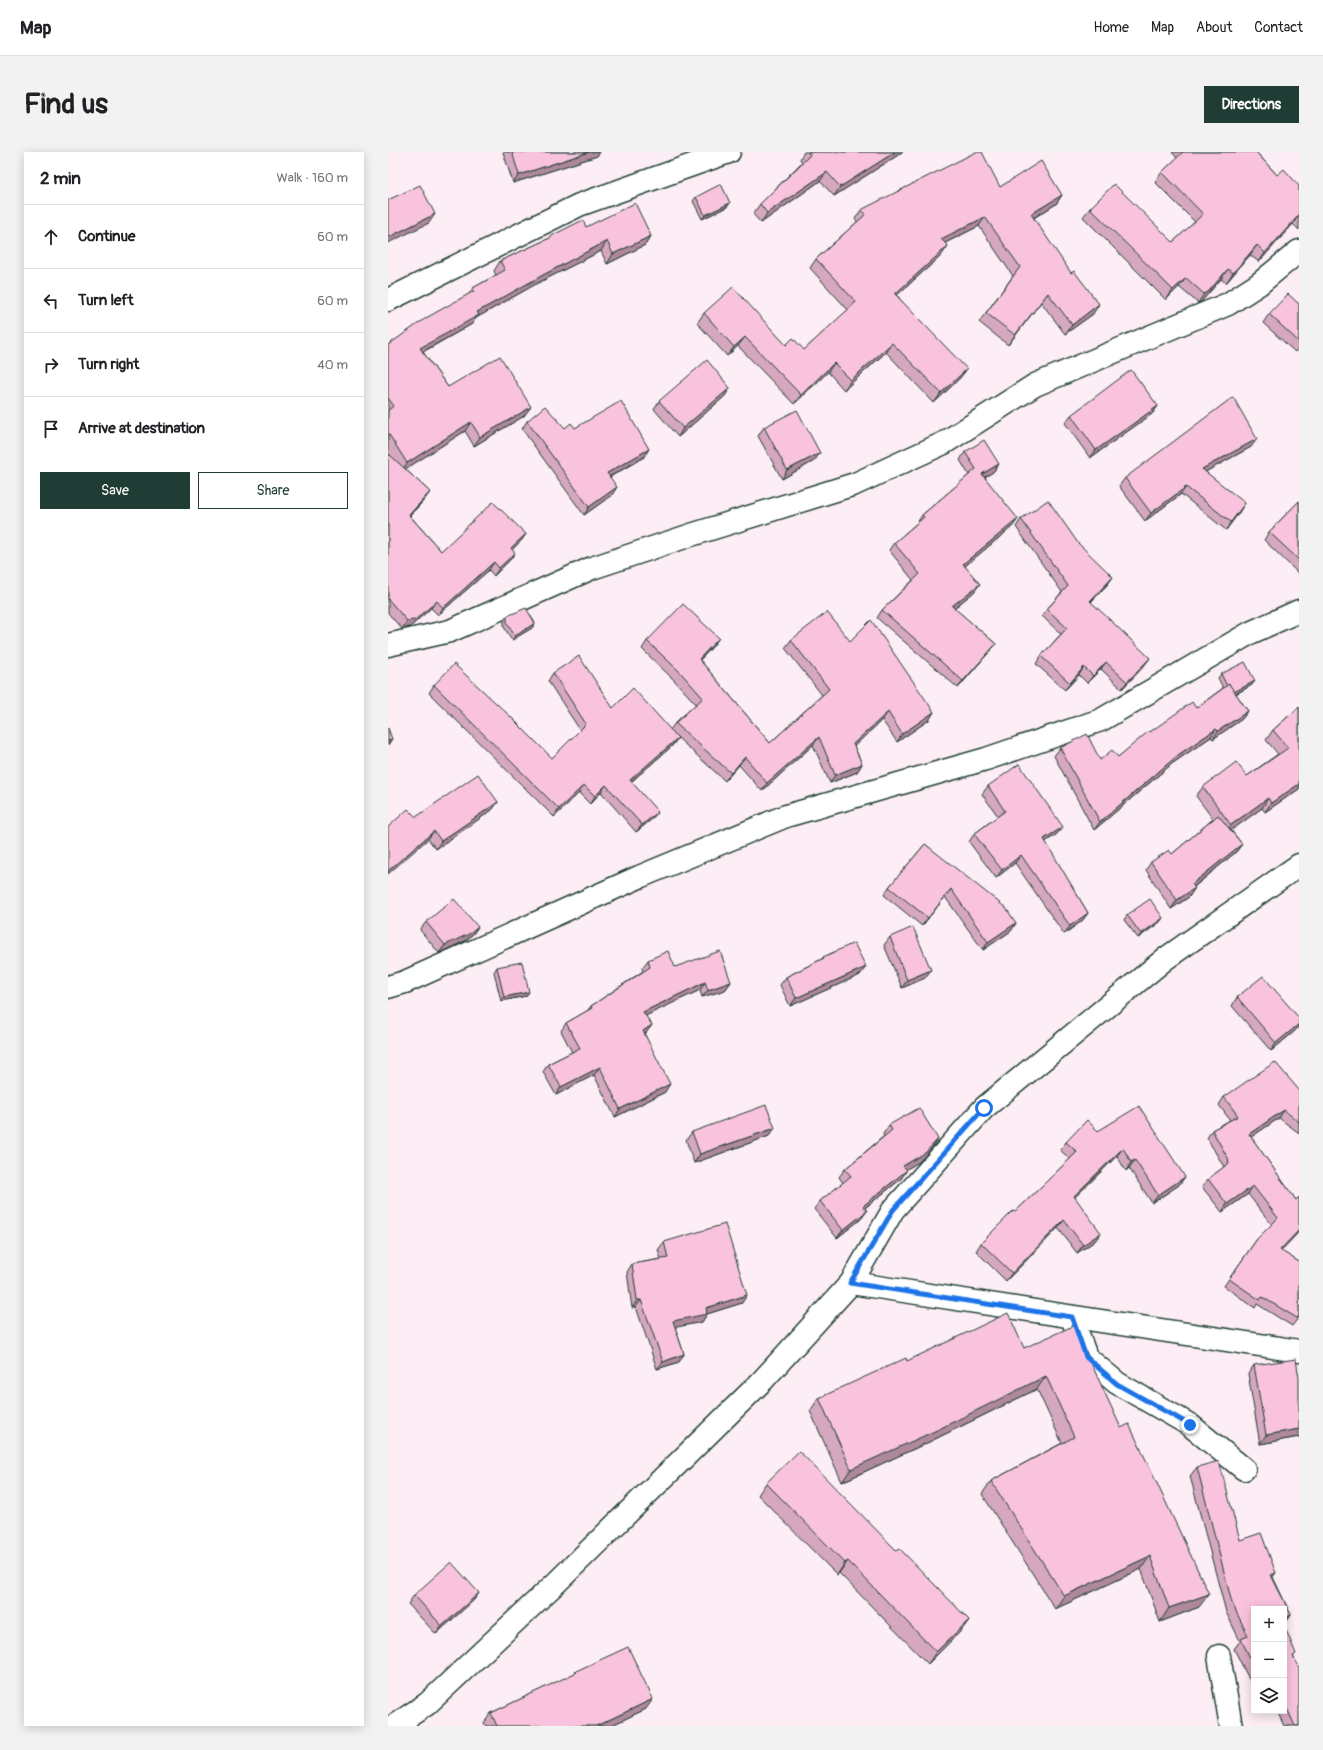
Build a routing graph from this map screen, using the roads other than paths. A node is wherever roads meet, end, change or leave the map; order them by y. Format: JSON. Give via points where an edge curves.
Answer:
{"nodes":[{"id":1,"x":729,"y":152,"type":"edge"},
{"id":2,"x":1299,"y":251,"type":"edge"},
{"id":3,"x":388,"y":300,"type":"edge"},
{"id":4,"x":1299,"y":611,"type":"edge"},
{"id":5,"x":388,"y":645,"type":"edge"},
{"id":6,"x":1299,"y":865,"type":"edge"},
{"id":7,"x":388,"y":987,"type":"edge"},
{"id":8,"x":850,"y":1283,"type":"junction"},
{"id":9,"x":1072,"y":1317,"type":"junction"},
{"id":10,"x":1299,"y":1351,"type":"edge"},
{"id":11,"x":1244,"y":1469,"type":"dead end"},
{"id":12,"x":1219,"y":1656,"type":"dead end"},
{"id":13,"x":394,"y":1726,"type":"edge"},
{"id":14,"x":1231,"y":1726,"type":"edge"}],
"edges":[{"from":1,"to":3,"type":"street","via":[[580,206]]},
{"from":2,"to":5,"type":"street","via":[[1228,304],[1035,384],[944,443],[855,484],[592,568],[450,631]]},
{"from":4,"to":7,"type":"street","via":[[1250,633],[1101,720],[986,759],[786,816],[639,877],[405,982]]},
{"from":6,"to":8,"type":"street","via":[[1165,959],[984,1108],[893,1210]]},
{"from":8,"to":9,"type":"street"},
{"from":8,"to":13,"type":"street","via":[[762,1381],[557,1582],[427,1704]]},
{"from":9,"to":10,"type":"street"},
{"from":9,"to":11,"type":"street","via":[[1086,1357],[1117,1384],[1190,1425]]},
{"from":12,"to":14,"type":"street"}]}
